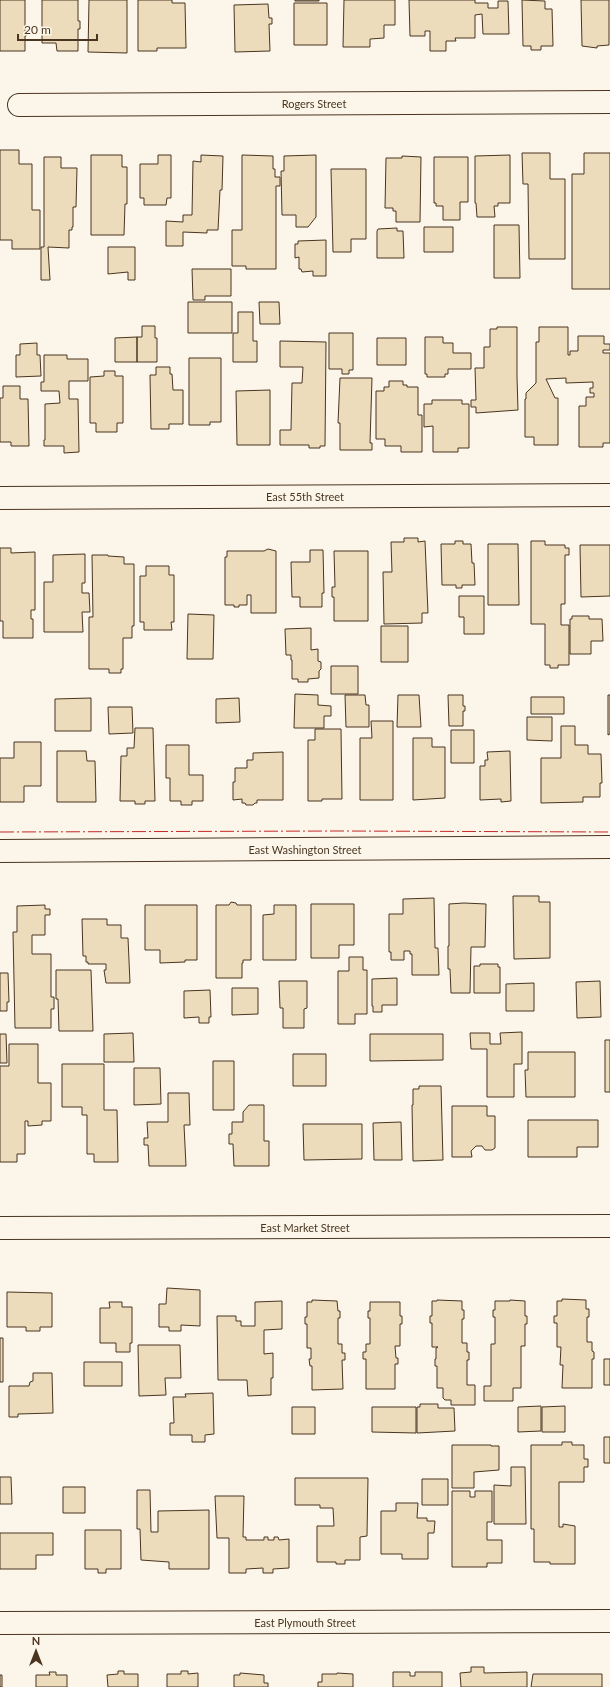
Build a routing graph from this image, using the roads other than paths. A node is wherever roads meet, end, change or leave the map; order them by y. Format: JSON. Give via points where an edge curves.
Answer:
{"nodes":[{"id":1,"x":610,"y":102,"type":"edge"},
{"id":2,"x":19,"y":105,"type":"dead end"},
{"id":3,"x":610,"y":495,"type":"edge"},
{"id":4,"x":0,"y":498,"type":"edge"},
{"id":5,"x":610,"y":847,"type":"edge"},
{"id":6,"x":0,"y":851,"type":"edge"},
{"id":7,"x":610,"y":1226,"type":"edge"},
{"id":8,"x":0,"y":1228,"type":"edge"},
{"id":9,"x":610,"y":1621,"type":"edge"},
{"id":10,"x":0,"y":1623,"type":"edge"}],
"edges":[{"from":1,"to":2,"type":"street","name":"Rogers Street"},
{"from":3,"to":4,"type":"street","name":"East 55th Street"},
{"from":5,"to":6,"type":"street","name":"East Washington Street"},
{"from":7,"to":8,"type":"street","name":"East Market Street"},
{"from":9,"to":10,"type":"street","name":"East Plymouth Street"}]}
